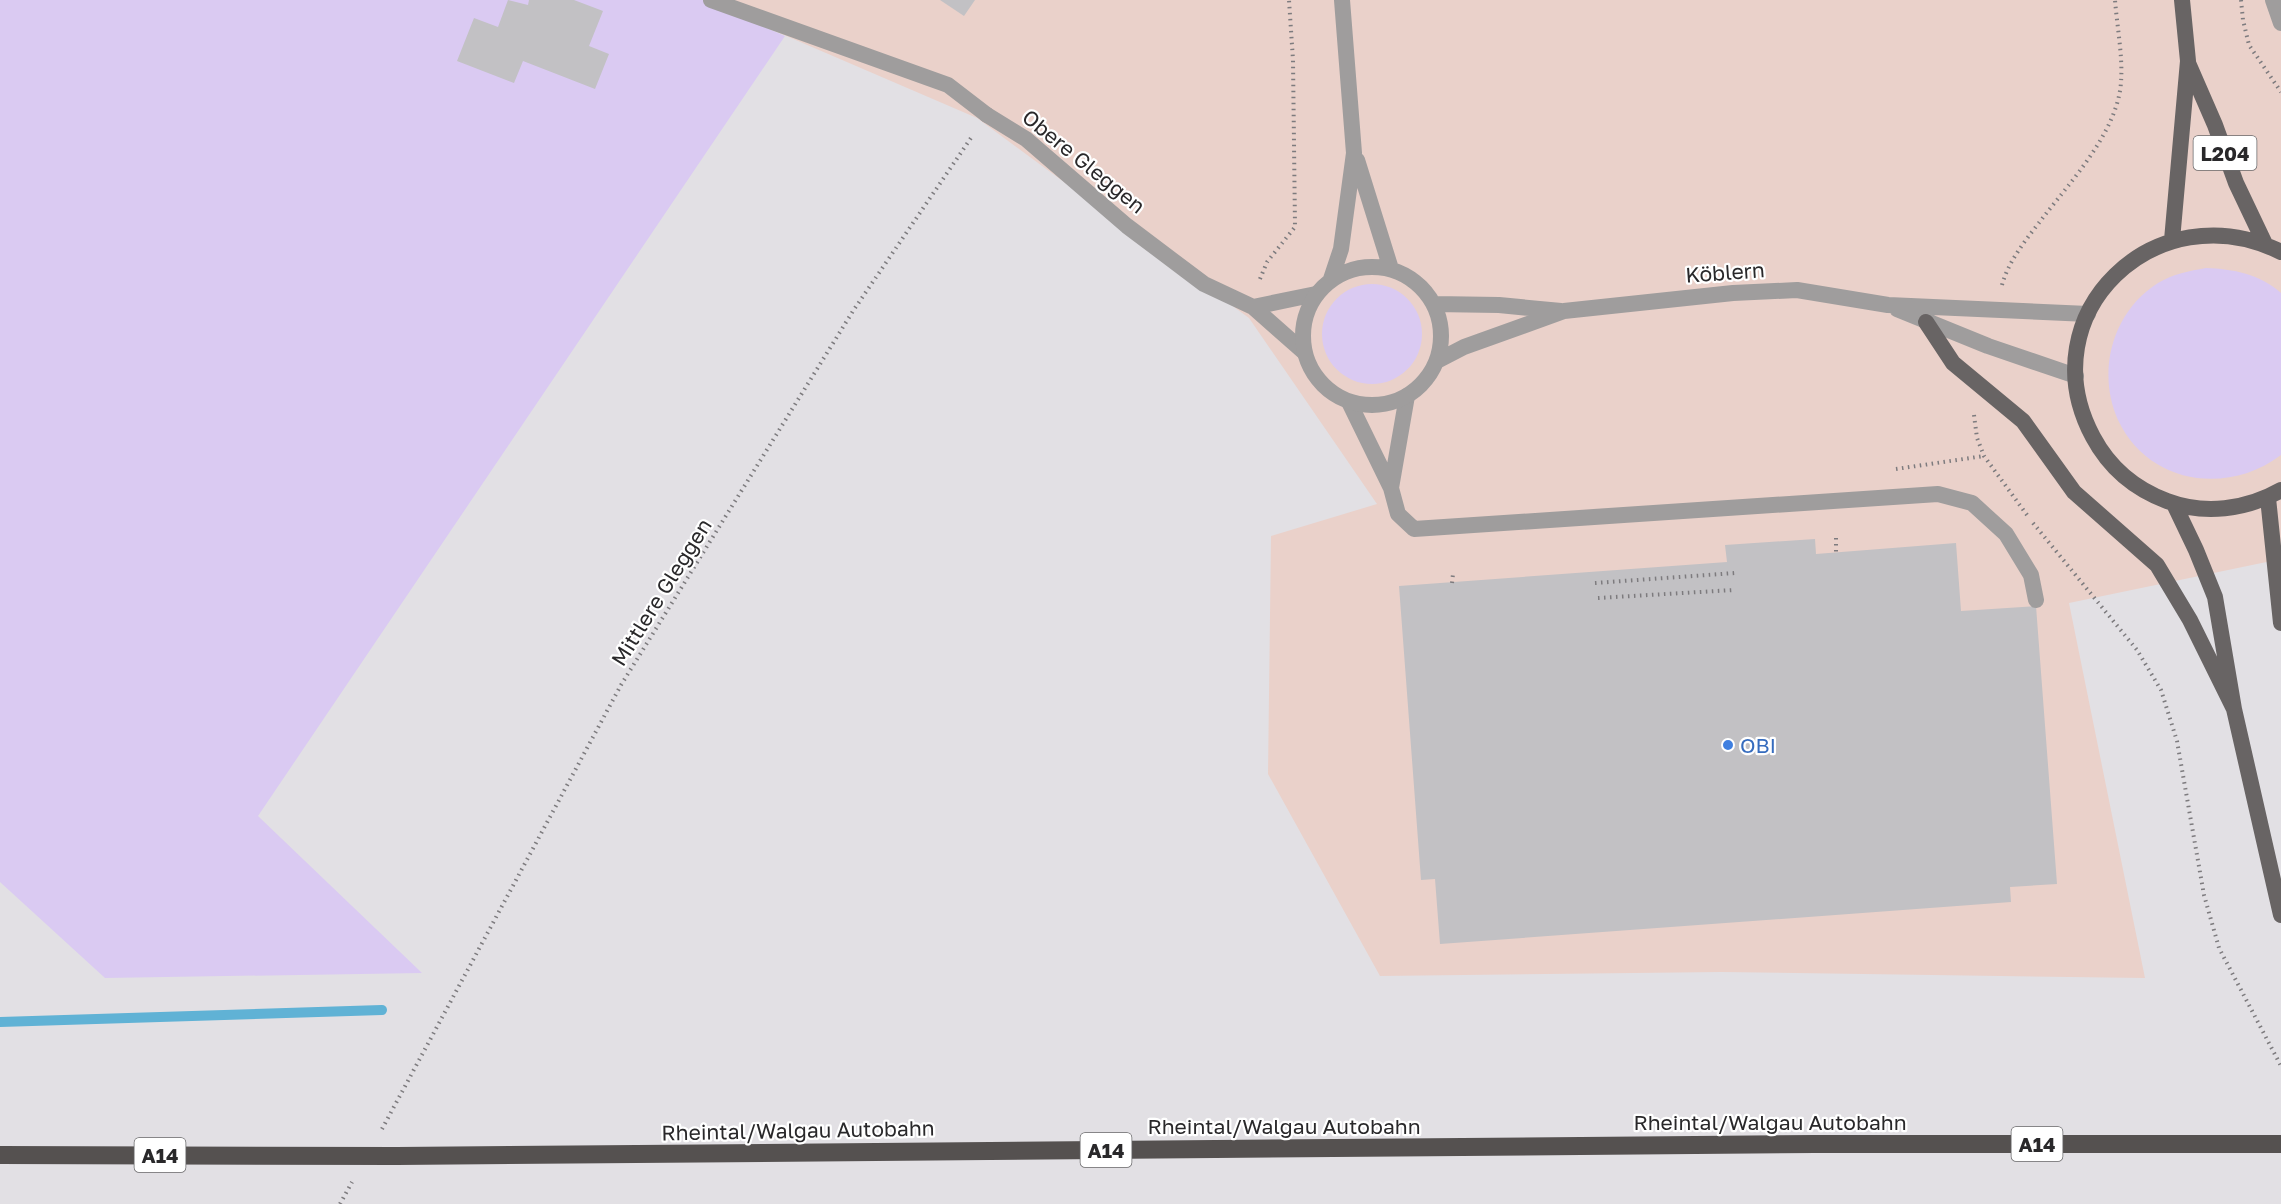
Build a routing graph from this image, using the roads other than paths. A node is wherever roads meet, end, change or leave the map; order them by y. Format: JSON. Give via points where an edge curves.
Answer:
{"nodes":[{"id":1,"x":711,"y":0,"type":"edge"},
{"id":2,"x":1342,"y":0,"type":"edge"},
{"id":3,"x":2182,"y":0,"type":"edge"},
{"id":4,"x":2273,"y":0,"type":"edge"},
{"id":5,"x":2281,"y":23,"type":"edge"},
{"id":6,"x":2188,"y":61,"type":"junction"},
{"id":7,"x":1354,"y":153,"type":"junction"},
{"id":8,"x":2172,"y":240,"type":"junction"},
{"id":9,"x":2265,"y":244,"type":"junction"},
{"id":10,"x":2281,"y":252,"type":"edge"},
{"id":11,"x":1391,"y":269,"type":"junction"},
{"id":12,"x":1331,"y":279,"type":"junction"},
{"id":13,"x":1316,"y":294,"type":"junction"},
{"id":14,"x":1434,"y":304,"type":"junction"},
{"id":15,"x":1888,"y":305,"type":"junction"},
{"id":16,"x":1253,"y":307,"type":"junction"},
{"id":17,"x":1564,"y":311,"type":"junction"},
{"id":18,"x":2088,"y":314,"type":"junction"},
{"id":19,"x":1926,"y":322,"type":"junction"},
{"id":20,"x":1304,"y":352,"type":"junction"},
{"id":21,"x":1437,"y":361,"type":"junction"},
{"id":22,"x":2076,"y":376,"type":"junction"},
{"id":23,"x":1407,"y":396,"type":"junction"},
{"id":24,"x":1349,"y":402,"type":"junction"},
{"id":25,"x":1391,"y":488,"type":"junction"},
{"id":26,"x":2275,"y":494,"type":"edge"},
{"id":27,"x":2174,"y":504,"type":"junction"},
{"id":28,"x":2036,"y":600,"type":"dead end"},
{"id":29,"x":2281,"y":623,"type":"edge"},
{"id":30,"x":2234,"y":709,"type":"junction"},
{"id":31,"x":2281,"y":915,"type":"edge"},
{"id":32,"x":2281,"y":1144,"type":"edge"},
{"id":33,"x":0,"y":1155,"type":"edge"}],
"edges":[{"from":1,"to":16,"type":"street","name":"Obere Gleggen","via":[[948,86],[1026,139],[1127,226],[1204,284]]},
{"from":2,"to":7,"type":"street","name":"Köblern"},
{"from":3,"to":6,"type":"main road","number":"L204"},
{"from":4,"to":5,"type":"street"},
{"from":6,"to":8,"type":"main road","number":"L204"},
{"from":6,"to":9,"type":"main road","number":"L204","via":[[2236,183]]},
{"from":7,"to":11,"type":"street","name":"Köblern"},
{"from":7,"to":12,"type":"street","name":"Köblern","via":[[1341,249]]},
{"from":8,"to":9,"type":"main road","via":[[2210,234]]},
{"from":8,"to":18,"type":"main road","via":[[2145,251],[2122,268]]},
{"from":9,"to":10,"type":"main road"},
{"from":11,"to":12,"type":"street","name":"Köblern","via":[[1350,269]]},
{"from":11,"to":14,"type":"street","name":"Köblern","via":[[1408,276]]},
{"from":12,"to":13,"type":"street","name":"Köblern"},
{"from":13,"to":16,"type":"street"},
{"from":13,"to":20,"type":"street","name":"Köblern","via":[[1306,312]]},
{"from":14,"to":17,"type":"street","name":"Köblern"},
{"from":14,"to":21,"type":"street","name":"Köblern","via":[[1441,342]]},
{"from":15,"to":17,"type":"street","name":"Köblern","via":[[1797,290],[1733,292]]},
{"from":15,"to":18,"type":"street"},
{"from":15,"to":19,"type":"street"},
{"from":16,"to":20,"type":"street","name":"Obere Gleggen"},
{"from":17,"to":21,"type":"street","name":"Köblern","via":[[1464,347]]},
{"from":18,"to":22,"type":"main road","via":[[2078,344]]},
{"from":19,"to":22,"type":"street"},
{"from":19,"to":30,"type":"main road","via":[[1953,363],[2023,421],[2074,492],[2157,565],[2190,620]]},
{"from":20,"to":24,"type":"street","name":"Köblern","via":[[1320,382]]},
{"from":21,"to":23,"type":"street","name":"Köblern","via":[[1419,387]]},
{"from":22,"to":27,"type":"main road","via":[[2078,400],[2097,446],[2130,482]]},
{"from":23,"to":24,"type":"street","name":"Köblern","via":[[1388,403]]},
{"from":23,"to":25,"type":"street"},
{"from":24,"to":25,"type":"street"},
{"from":25,"to":28,"type":"street","via":[[1398,514],[1414,529],[1938,494],[1972,503],[2006,534],[2031,575]]},
{"from":26,"to":27,"type":"main road","via":[[2250,504],[2212,509]]},
{"from":26,"to":29,"type":"main road"},
{"from":27,"to":30,"type":"main road","via":[[2215,597]]},
{"from":30,"to":31,"type":"main road"},
{"from":32,"to":33,"type":"highway","name":"Rheintal/Walgau Autobahn","number":"A14"}]}
